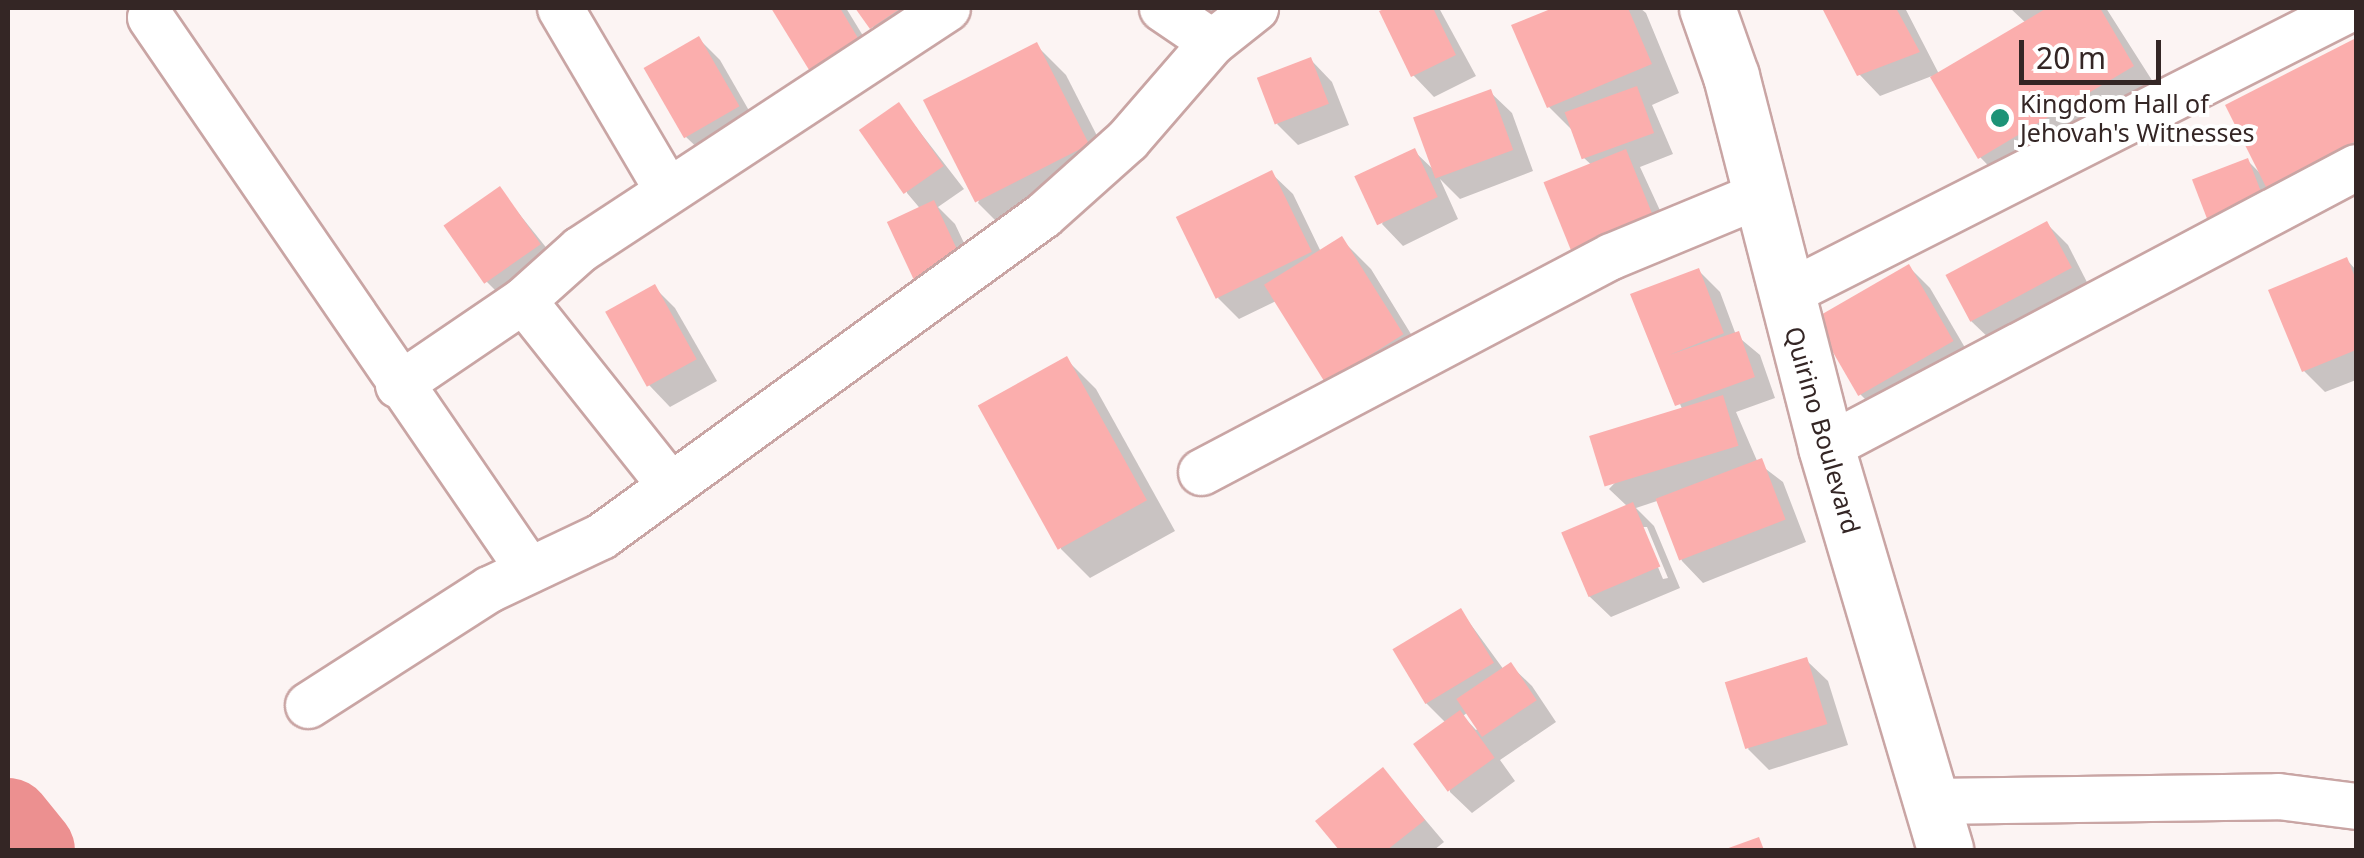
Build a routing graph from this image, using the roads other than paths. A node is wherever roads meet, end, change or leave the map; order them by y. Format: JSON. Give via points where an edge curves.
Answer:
{"nodes":[{"id":1,"x":560,"y":8,"type":"edge"},
{"id":2,"x":946,"y":8,"type":"edge"},
{"id":3,"x":1162,"y":8,"type":"edge"},
{"id":4,"x":1255,"y":8,"type":"edge"},
{"id":5,"x":1707,"y":8,"type":"edge"},
{"id":6,"x":2350,"y":8,"type":"edge"},
{"id":7,"x":150,"y":16,"type":"dead end"},
{"id":8,"x":1212,"y":42,"type":"junction"},
{"id":9,"x":2356,"y":167,"type":"edge"},
{"id":10,"x":668,"y":190,"type":"junction"},
{"id":11,"x":1761,"y":194,"type":"junction"},
{"id":12,"x":1785,"y":294,"type":"junction"},
{"id":13,"x":523,"y":300,"type":"junction"},
{"id":14,"x":398,"y":385,"type":"junction"},
{"id":15,"x":1826,"y":447,"type":"junction"},
{"id":16,"x":1201,"y":472,"type":"dead end"},
{"id":17,"x":670,"y":484,"type":"junction"},
{"id":18,"x":528,"y":570,"type":"junction"},
{"id":19,"x":308,"y":705,"type":"dead end"},
{"id":20,"x":2356,"y":806,"type":"edge"},
{"id":21,"x":1938,"y":826,"type":"edge"}],
"edges":[{"from":1,"to":10,"type":"street"},
{"from":2,"to":10,"type":"street"},
{"from":3,"to":8,"type":"street"},
{"from":4,"to":8,"type":"street"},
{"from":5,"to":11,"type":"main road","name":"Quirino Boulevard"},
{"from":6,"to":12,"type":"street"},
{"from":7,"to":14,"type":"street"},
{"from":8,"to":17,"type":"street","via":[[1127,140],[1043,215]]},
{"from":9,"to":15,"type":"street"},
{"from":10,"to":13,"type":"street","via":[[564,260]]},
{"from":11,"to":12,"type":"main road","name":"Quirino Boulevard"},
{"from":11,"to":16,"type":"street","via":[[1611,256]]},
{"from":12,"to":15,"type":"main road","name":"Quirino Boulevard"},
{"from":13,"to":14,"type":"street"},
{"from":13,"to":17,"type":"street"},
{"from":14,"to":18,"type":"street"},
{"from":15,"to":21,"type":"main road","name":"Quirino Boulevard"},
{"from":17,"to":18,"type":"street","via":[[601,536]]},
{"from":18,"to":19,"type":"street"},
{"from":20,"to":21,"type":"street","via":[[2278,796]]}]}
